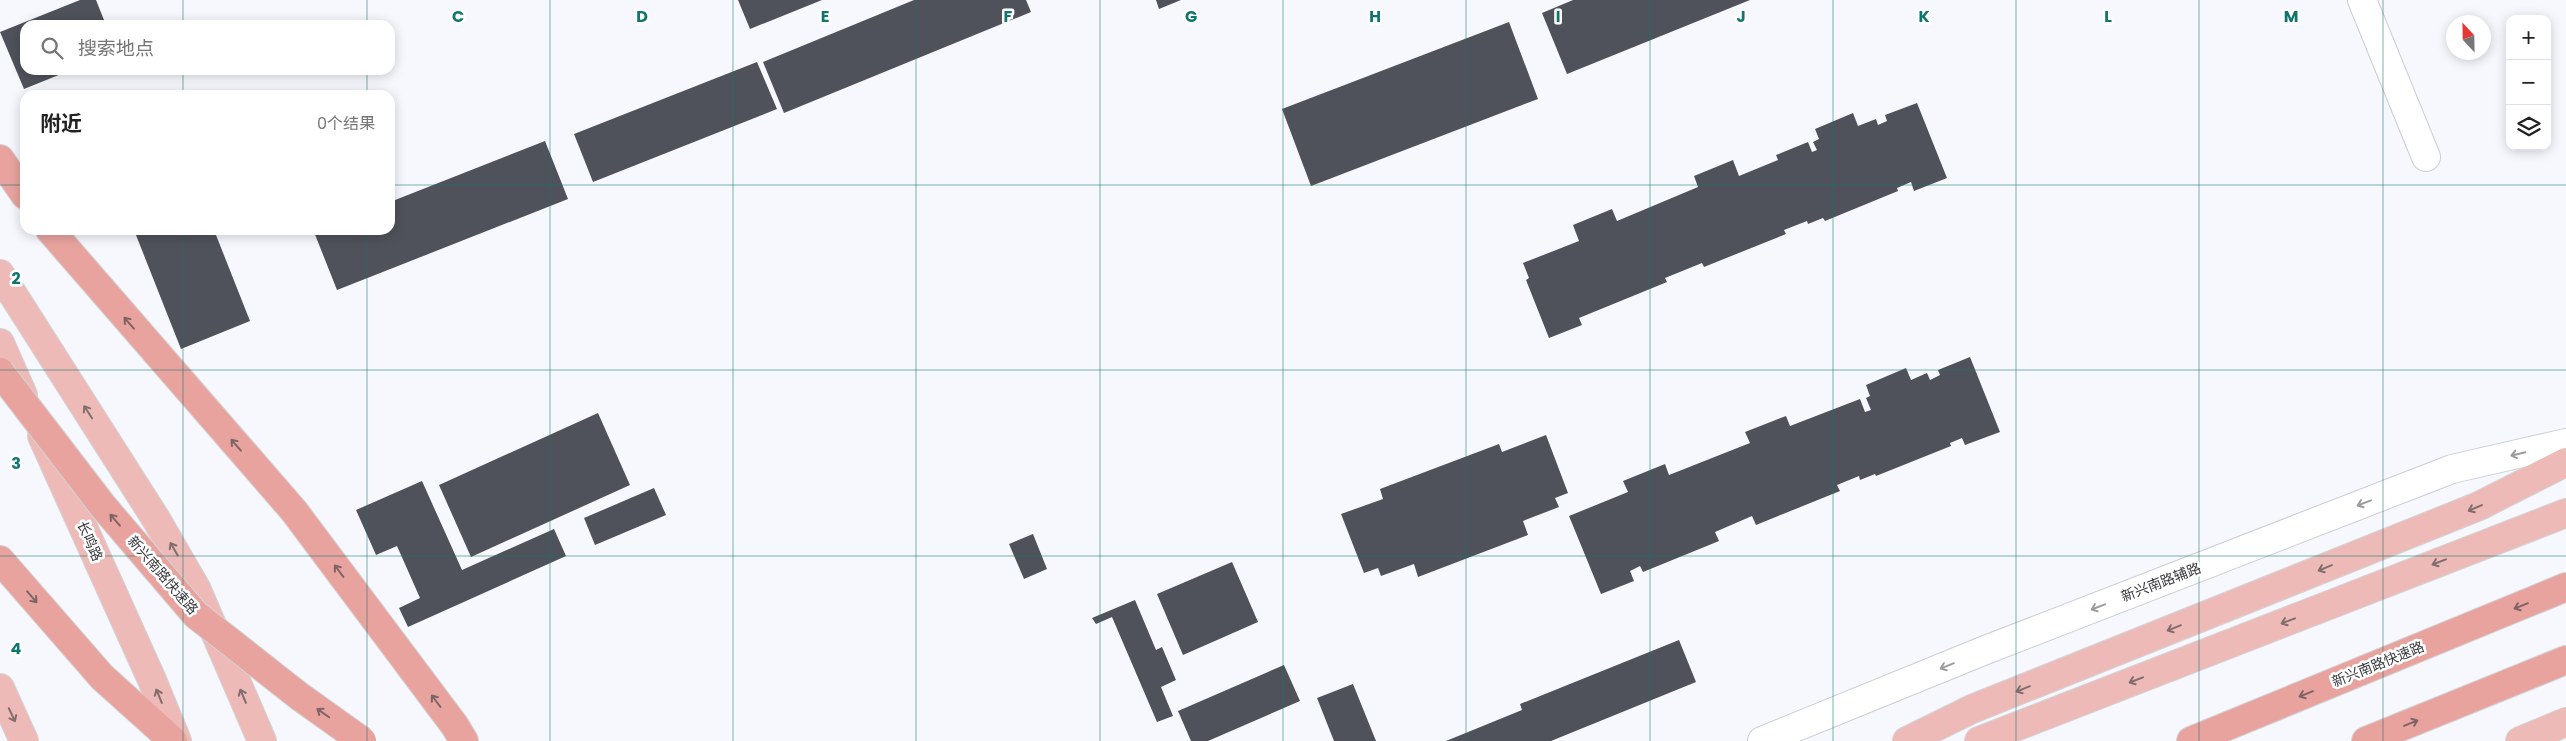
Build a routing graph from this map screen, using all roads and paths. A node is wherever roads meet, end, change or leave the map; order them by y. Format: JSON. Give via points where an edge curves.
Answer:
{"nodes":[{"id":1,"x":2362,"y":0,"type":"edge"},
{"id":2,"x":2426,"y":157,"type":"dead end"},
{"id":3,"x":0,"y":159,"type":"edge"},
{"id":4,"x":20,"y":188,"type":"edge"},
{"id":5,"x":54,"y":235,"type":"edge"},
{"id":6,"x":0,"y":274,"type":"edge"},
{"id":7,"x":0,"y":343,"type":"edge"},
{"id":8,"x":0,"y":372,"type":"edge"},
{"id":9,"x":2566,"y":443,"type":"edge"},
{"id":10,"x":2566,"y":462,"type":"edge"},
{"id":11,"x":2566,"y":513,"type":"edge"},
{"id":12,"x":0,"y":560,"type":"edge"},
{"id":13,"x":2566,"y":587,"type":"edge"},
{"id":14,"x":2566,"y":660,"type":"edge"},
{"id":15,"x":0,"y":688,"type":"edge"},
{"id":16,"x":2566,"y":722,"type":"edge"},
{"id":17,"x":24,"y":741,"type":"edge"},
{"id":18,"x":173,"y":741,"type":"edge"},
{"id":19,"x":177,"y":741,"type":"edge"},
{"id":20,"x":262,"y":741,"type":"edge"},
{"id":21,"x":362,"y":741,"type":"edge"},
{"id":22,"x":464,"y":741,"type":"edge"},
{"id":23,"x":1762,"y":741,"type":"edge"},
{"id":24,"x":1907,"y":741,"type":"edge"},
{"id":25,"x":1979,"y":741,"type":"edge"},
{"id":26,"x":2190,"y":741,"type":"edge"},
{"id":27,"x":2366,"y":741,"type":"edge"},
{"id":28,"x":2520,"y":741,"type":"edge"}],
"edges":[{"from":1,"to":2,"type":"street"},
{"from":3,"to":4,"type":"highway"},
{"from":22,"to":5,"type":"highway","one_way":true,"via":[[294,511]]},
{"from":20,"to":6,"type":"main road","one_way":true,"via":[[196,588],[156,519]]},
{"from":19,"to":7,"type":"main road","name":"长鸣路","one_way":true},
{"from":21,"to":8,"type":"highway","name":"新兴南路快速路","one_way":true,"bridge":true,"via":[[196,615],[102,505]]},
{"from":9,"to":23,"type":"street","name":"新兴南路辅路","one_way":true,"via":[[2452,469],[1983,651]]},
{"from":10,"to":24,"type":"main road","one_way":true,"via":[[2480,506],[1972,709]]},
{"from":11,"to":25,"type":"main road","one_way":true},
{"from":12,"to":18,"type":"highway","one_way":true,"via":[[102,677]]},
{"from":13,"to":26,"type":"highway","name":"新兴南路快速路","one_way":true},
{"from":27,"to":14,"type":"highway","one_way":true},
{"from":15,"to":17,"type":"main road","one_way":true},
{"from":16,"to":28,"type":"main road"}]}
